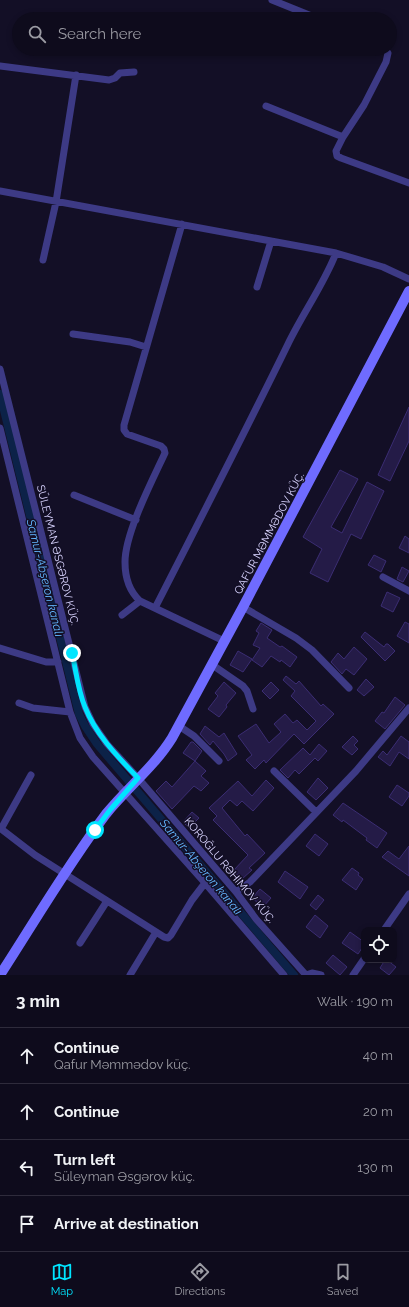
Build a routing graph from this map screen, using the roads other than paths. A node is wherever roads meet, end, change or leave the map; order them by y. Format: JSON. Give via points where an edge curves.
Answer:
{"nodes":[{"id":1,"x":272,"y":0,"type":"edge"},
{"id":2,"x":302,"y":12,"type":"edge"},
{"id":3,"x":387,"y":56,"type":"edge"},
{"id":4,"x":0,"y":66,"type":"edge"},
{"id":5,"x":134,"y":72,"type":"dead end"},
{"id":6,"x":76,"y":75,"type":"junction"},
{"id":7,"x":266,"y":106,"type":"dead end"},
{"id":8,"x":343,"y":137,"type":"junction"},
{"id":9,"x":409,"y":184,"type":"edge"},
{"id":10,"x":0,"y":191,"type":"edge"},
{"id":11,"x":56,"y":202,"type":"junction"},
{"id":12,"x":182,"y":224,"type":"junction"},
{"id":13,"x":271,"y":241,"type":"junction"},
{"id":14,"x":336,"y":253,"type":"junction"},
{"id":15,"x":43,"y":260,"type":"dead end"},
{"id":16,"x":409,"y":278,"type":"edge"},
{"id":17,"x":257,"y":287,"type":"dead end"},
{"id":18,"x":409,"y":291,"type":"edge"},
{"id":19,"x":73,"y":334,"type":"dead end"},
{"id":20,"x":146,"y":347,"type":"junction"},
{"id":21,"x":0,"y":369,"type":"edge"},
{"id":22,"x":0,"y":428,"type":"edge"},
{"id":23,"x":74,"y":495,"type":"dead end"},
{"id":24,"x":136,"y":520,"type":"junction"},
{"id":25,"x":383,"y":577,"type":"dead end"},
{"id":26,"x":409,"y":591,"type":"edge"},
{"id":27,"x":140,"y":601,"type":"junction"},
{"id":28,"x":243,"y":607,"type":"junction"},
{"id":29,"x":155,"y":608,"type":"junction"},
{"id":30,"x":122,"y":615,"type":"dead end"},
{"id":31,"x":224,"y":641,"type":"junction"},
{"id":32,"x":0,"y":648,"type":"edge"},
{"id":33,"x":58,"y":662,"type":"junction"},
{"id":34,"x":211,"y":664,"type":"junction"},
{"id":35,"x":349,"y":688,"type":"dead end"},
{"id":36,"x":19,"y":703,"type":"dead end"},
{"id":37,"x":409,"y":708,"type":"edge"},
{"id":38,"x":253,"y":709,"type":"dead end"},
{"id":39,"x":70,"y":712,"type":"junction"},
{"id":40,"x":179,"y":726,"type":"junction"},
{"id":41,"x":219,"y":761,"type":"dead end"},
{"id":42,"x":274,"y":771,"type":"dead end"},
{"id":43,"x":31,"y":775,"type":"dead end"},
{"id":44,"x":138,"y":778,"type":"junction"},
{"id":45,"x":124,"y":793,"type":"junction"},
{"id":46,"x":316,"y":812,"type":"junction"},
{"id":47,"x":1,"y":828,"type":"edge"},
{"id":48,"x":65,"y":873,"type":"junction"},
{"id":49,"x":205,"y":883,"type":"junction"},
{"id":50,"x":236,"y":892,"type":"junction"},
{"id":51,"x":409,"y":894,"type":"edge"},
{"id":52,"x":107,"y":901,"type":"junction"},
{"id":53,"x":386,"y":927,"type":"edge"},
{"id":54,"x":156,"y":932,"type":"junction"},
{"id":55,"x":80,"y":943,"type":"dead end"},
{"id":56,"x":361,"y":963,"type":"edge"},
{"id":57,"x":0,"y":975,"type":"edge"},
{"id":58,"x":130,"y":975,"type":"edge"},
{"id":59,"x":284,"y":975,"type":"edge"},
{"id":60,"x":306,"y":975,"type":"edge"},
{"id":61,"x":321,"y":975,"type":"edge"},
{"id":62,"x":353,"y":975,"type":"edge"}],
"edges":[{"from":1,"to":2,"type":"street"},
{"from":3,"to":8,"type":"street","via":[[364,105]]},
{"from":4,"to":6,"type":"street"},
{"from":5,"to":6,"type":"street","via":[[120,73],[108,80]]},
{"from":6,"to":11,"type":"street"},
{"from":7,"to":8,"type":"street"},
{"from":8,"to":9,"type":"street","via":[[336,151],[337,156]]},
{"from":10,"to":11,"type":"street"},
{"from":11,"to":12,"type":"street"},
{"from":11,"to":15,"type":"street"},
{"from":12,"to":13,"type":"street"},
{"from":12,"to":20,"type":"street"},
{"from":13,"to":14,"type":"street"},
{"from":13,"to":17,"type":"street"},
{"from":14,"to":16,"type":"street","via":[[384,267]]},
{"from":14,"to":29,"type":"street","via":[[298,323]]},
{"from":18,"to":28,"type":"street","name":"QAFUR MƏMMƏDOV KÜÇ."},
{"from":19,"to":20,"type":"street","via":[[130,342]]},
{"from":20,"to":24,"type":"street","via":[[124,430],[132,436],[161,446],[165,453]]},
{"from":21,"to":44,"type":"street","name":"SÜLEYMAN ƏSGƏROV KÜÇ.","via":[[85,707],[107,744]]},
{"from":22,"to":33,"type":"street"},
{"from":23,"to":24,"type":"street"},
{"from":24,"to":27,"type":"street","via":[[125,562],[130,590]]},
{"from":25,"to":26,"type":"street"},
{"from":27,"to":29,"type":"street"},
{"from":27,"to":30,"type":"street"},
{"from":28,"to":31,"type":"street","name":"QAFUR MƏMMƏDOV KÜÇ."},
{"from":28,"to":35,"type":"street","via":[[312,650]]},
{"from":29,"to":31,"type":"street"},
{"from":31,"to":34,"type":"street","name":"QAFUR MƏMMƏDOV KÜÇ."},
{"from":32,"to":33,"type":"street","via":[[46,662]]},
{"from":33,"to":39,"type":"street"},
{"from":34,"to":38,"type":"street","via":[[243,686]]},
{"from":34,"to":40,"type":"street","name":"QAFUR MƏMMƏDOV KÜÇ."},
{"from":36,"to":39,"type":"street","via":[[33,708]]},
{"from":37,"to":46,"type":"street","via":[[356,771]]},
{"from":39,"to":45,"type":"street","via":[[86,748]]},
{"from":40,"to":41,"type":"street","via":[[194,736]]},
{"from":40,"to":44,"type":"street","name":"QAFUR MƏMMƏDOV KÜÇ.","via":[[159,757]]},
{"from":42,"to":46,"type":"street"},
{"from":43,"to":47,"type":"street"},
{"from":44,"to":45,"type":"street","name":"QAFUR MƏMMƏDOV KÜÇ."},
{"from":44,"to":50,"type":"street","name":"KOROĞLU RƏHIMOV KÜÇ."},
{"from":45,"to":48,"type":"street","via":[[86,841]]},
{"from":45,"to":49,"type":"street"},
{"from":46,"to":50,"type":"street","via":[[250,882]]},
{"from":47,"to":48,"type":"street"},
{"from":48,"to":52,"type":"street"},
{"from":48,"to":57,"type":"street"},
{"from":49,"to":54,"type":"street","via":[[168,938]]},
{"from":49,"to":59,"type":"street"},
{"from":50,"to":60,"type":"street","name":"KOROĞLU RƏHIMOV KÜÇ.","via":[[256,919]]},
{"from":51,"to":53,"type":"street"},
{"from":52,"to":54,"type":"street"},
{"from":52,"to":55,"type":"street"},
{"from":54,"to":58,"type":"street"},
{"from":56,"to":62,"type":"street"},
{"from":60,"to":61,"type":"street"}]}
